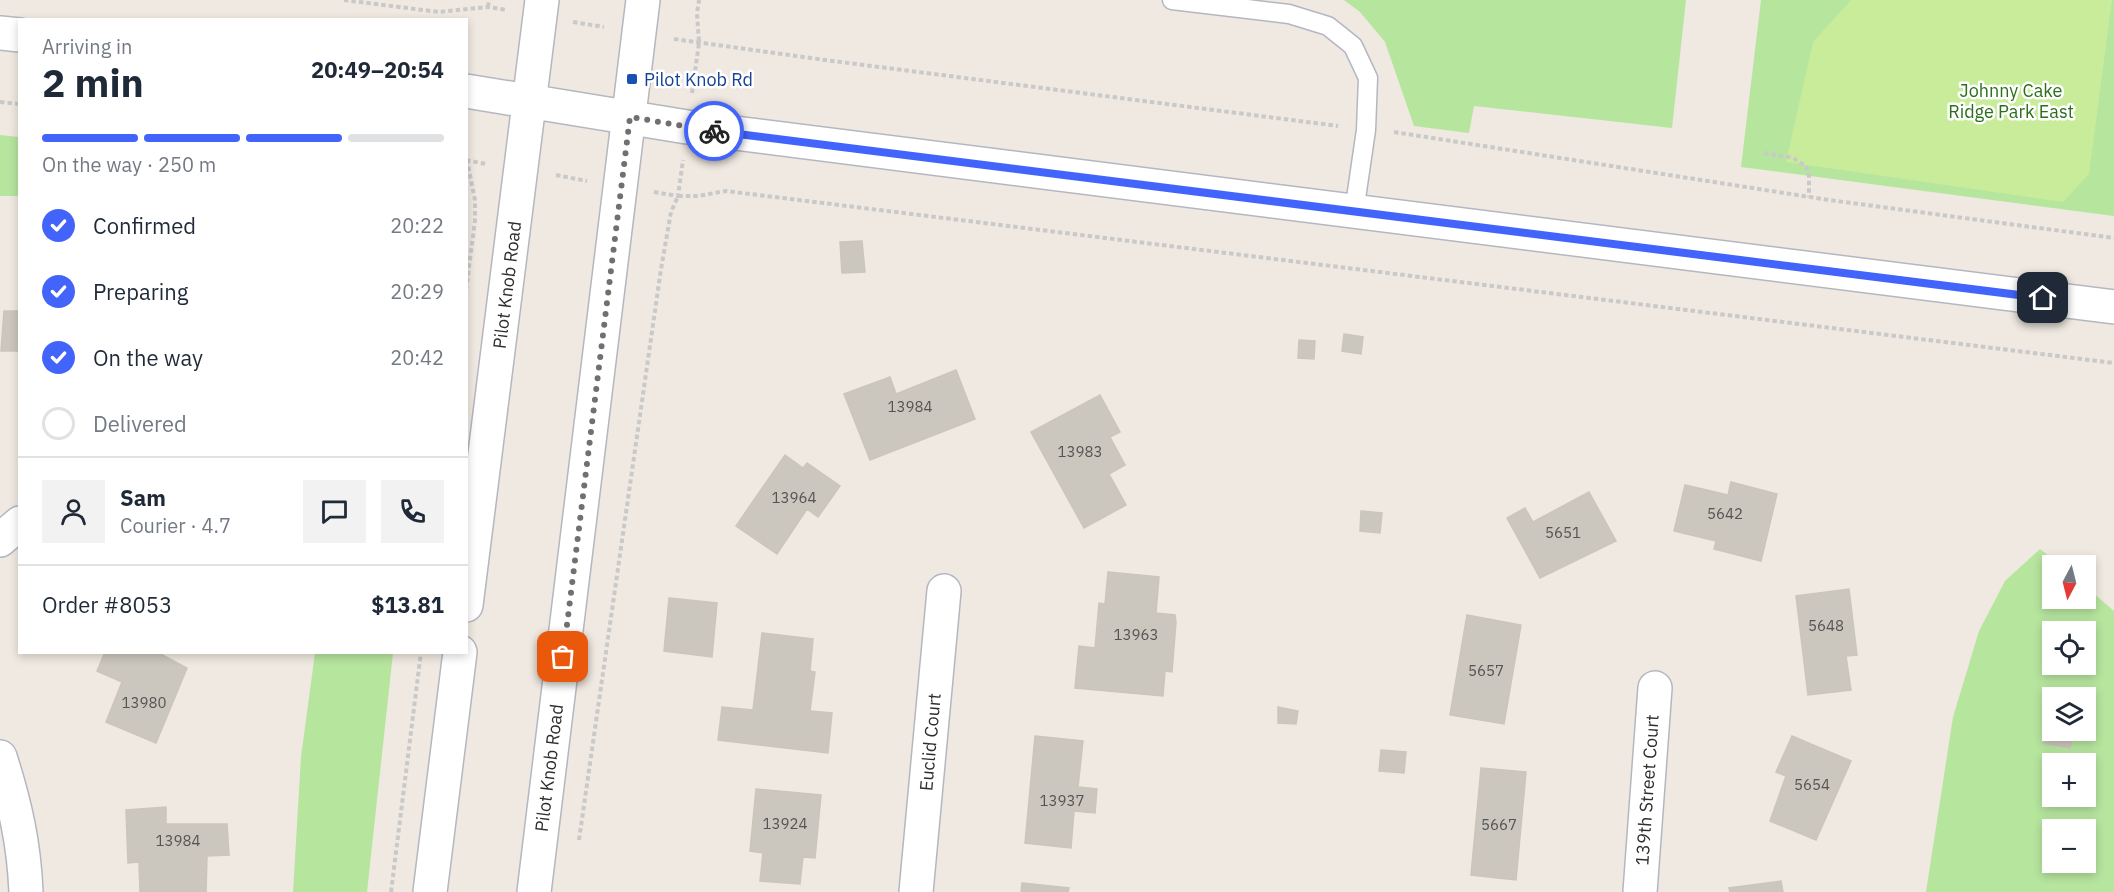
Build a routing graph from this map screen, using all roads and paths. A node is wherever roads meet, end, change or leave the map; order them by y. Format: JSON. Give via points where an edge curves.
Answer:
{"nodes":[{"id":1,"x":344,"y":0,"type":"edge"},
{"id":2,"x":489,"y":0,"type":"edge"},
{"id":3,"x":643,"y":0,"type":"edge"},
{"id":4,"x":699,"y":0,"type":"edge"},
{"id":5,"x":1172,"y":0,"type":"edge"},
{"id":6,"x":488,"y":7,"type":"junction"},
{"id":7,"x":541,"y":8,"type":"edge"},
{"id":8,"x":0,"y":33,"type":"edge"},
{"id":9,"x":639,"y":33,"type":"junction"},
{"id":10,"x":18,"y":35,"type":"edge"},
{"id":11,"x":699,"y":43,"type":"junction"},
{"id":12,"x":468,"y":91,"type":"edge"},
{"id":13,"x":530,"y":100,"type":"junction"},
{"id":14,"x":0,"y":102,"type":"edge"},
{"id":15,"x":18,"y":104,"type":"edge"},
{"id":16,"x":630,"y":117,"type":"junction"},
{"id":17,"x":1366,"y":130,"type":"junction"},
{"id":18,"x":1764,"y":153,"type":"dead end"},
{"id":19,"x":468,"y":160,"type":"edge"},
{"id":20,"x":521,"y":169,"type":"junction"},
{"id":21,"x":468,"y":170,"type":"edge"},
{"id":22,"x":621,"y":186,"type":"junction"},
{"id":23,"x":678,"y":196,"type":"junction"},
{"id":24,"x":1809,"y":197,"type":"junction"},
{"id":25,"x":1354,"y":212,"type":"junction"},
{"id":26,"x":2114,"y":238,"type":"edge"},
{"id":27,"x":468,"y":275,"type":"edge"},
{"id":28,"x":2114,"y":307,"type":"edge"},
{"id":29,"x":2114,"y":363,"type":"edge"},
{"id":30,"x":18,"y":525,"type":"edge"},
{"id":31,"x":0,"y":540,"type":"edge"},
{"id":32,"x":468,"y":589,"type":"edge"},
{"id":33,"x":944,"y":591,"type":"dead end"},
{"id":34,"x":421,"y":654,"type":"edge"},
{"id":35,"x":460,"y":654,"type":"edge"},
{"id":36,"x":1655,"y":688,"type":"dead end"},
{"id":37,"x":0,"y":757,"type":"edge"},
{"id":38,"x":578,"y":845,"type":"dead end"},
{"id":39,"x":26,"y":892,"type":"edge"},
{"id":40,"x":391,"y":892,"type":"edge"},
{"id":41,"x":430,"y":892,"type":"edge"},
{"id":42,"x":534,"y":892,"type":"edge"},
{"id":43,"x":915,"y":892,"type":"edge"},
{"id":44,"x":1640,"y":892,"type":"edge"}],
"edges":[{"from":1,"to":6,"type":"path","via":[[439,12]]},
{"from":2,"to":6,"type":"path"},
{"from":3,"to":9,"type":"street","name":"Pilot Knob Road"},
{"from":4,"to":11,"type":"path"},
{"from":5,"to":17,"type":"lane","via":[[1289,14],[1328,26],[1353,46],[1368,78]]},
{"from":6,"to":7,"type":"path"},
{"from":7,"to":9,"type":"path"},
{"from":7,"to":13,"type":"street","name":"Pilot Knob Road"},
{"from":8,"to":10,"type":"street"},
{"from":9,"to":11,"type":"path"},
{"from":9,"to":16,"type":"street","name":"Pilot Knob Road"},
{"from":11,"to":17,"type":"path"},
{"from":12,"to":13,"type":"street"},
{"from":13,"to":16,"type":"street"},
{"from":13,"to":20,"type":"street","name":"Pilot Knob Road"},
{"from":14,"to":15,"type":"path"},
{"from":16,"to":22,"type":"street","name":"Pilot Knob Road"},
{"from":16,"to":25,"type":"street"},
{"from":17,"to":24,"type":"path","via":[[1402,132]]},
{"from":17,"to":25,"type":"lane"},
{"from":18,"to":24,"type":"path","via":[[1793,158],[1806,166]]},
{"from":19,"to":20,"type":"path"},
{"from":20,"to":22,"type":"path"},
{"from":20,"to":32,"type":"street","name":"Pilot Knob Road"},
{"from":21,"to":27,"type":"path","via":[[475,221]]},
{"from":22,"to":23,"type":"path"},
{"from":22,"to":42,"type":"street","name":"Pilot Knob Road"},
{"from":23,"to":29,"type":"path","via":[[726,191]]},
{"from":23,"to":38,"type":"path","via":[[671,212],[662,269]]},
{"from":24,"to":26,"type":"path"},
{"from":25,"to":28,"type":"street"},
{"from":30,"to":31,"type":"street"},
{"from":33,"to":43,"type":"street","name":"Euclid Court"},
{"from":34,"to":40,"type":"path"},
{"from":35,"to":41,"type":"street"},
{"from":36,"to":44,"type":"street","name":"139th Street Court"},
{"from":37,"to":39,"type":"street","via":[[16,806]]}]}
